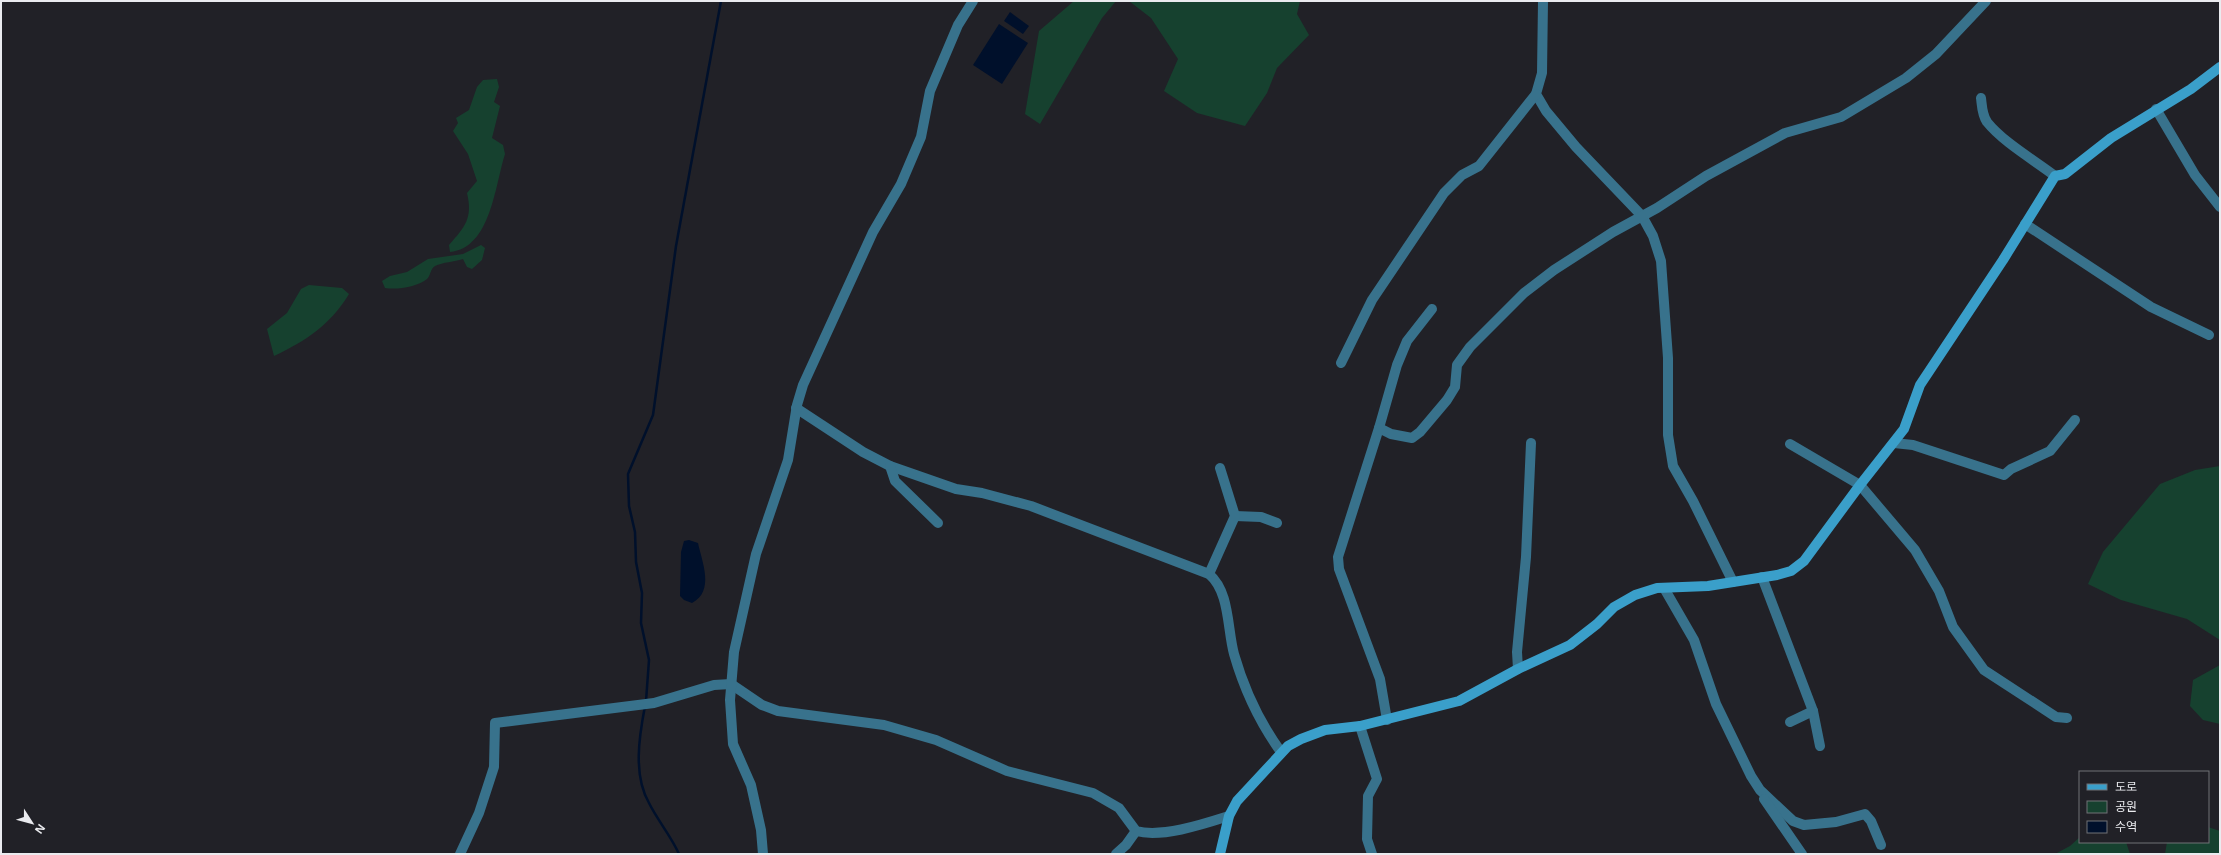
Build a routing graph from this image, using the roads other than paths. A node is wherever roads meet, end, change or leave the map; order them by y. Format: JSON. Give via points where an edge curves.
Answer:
{"nodes":[{"id":1,"x":973,"y":1,"type":"edge"},
{"id":2,"x":1543,"y":1,"type":"edge"},
{"id":3,"x":1986,"y":1,"type":"edge"},
{"id":4,"x":2219,"y":69,"type":"edge"},
{"id":5,"x":1536,"y":94,"type":"junction"},
{"id":6,"x":1981,"y":98,"type":"dead end"},
{"id":7,"x":2156,"y":109,"type":"junction"},
{"id":8,"x":2055,"y":176,"type":"junction"},
{"id":9,"x":2220,"y":208,"type":"edge"},
{"id":10,"x":1642,"y":216,"type":"junction"},
{"id":11,"x":2025,"y":224,"type":"junction"},
{"id":12,"x":1432,"y":309,"type":"dead end"},
{"id":13,"x":2209,"y":335,"type":"dead end"},
{"id":14,"x":1341,"y":363,"type":"dead end"},
{"id":15,"x":796,"y":408,"type":"junction"},
{"id":16,"x":2075,"y":420,"type":"dead end"},
{"id":17,"x":1379,"y":428,"type":"junction"},
{"id":18,"x":1531,"y":443,"type":"dead end"},
{"id":19,"x":1894,"y":443,"type":"junction"},
{"id":20,"x":1790,"y":444,"type":"dead end"},
{"id":21,"x":890,"y":466,"type":"junction"},
{"id":22,"x":1220,"y":468,"type":"dead end"},
{"id":23,"x":1860,"y":485,"type":"junction"},
{"id":24,"x":1235,"y":516,"type":"junction"},
{"id":25,"x":938,"y":523,"type":"dead end"},
{"id":26,"x":1277,"y":523,"type":"dead end"},
{"id":27,"x":1209,"y":574,"type":"junction"},
{"id":28,"x":1762,"y":577,"type":"junction"},
{"id":29,"x":1733,"y":582,"type":"junction"},
{"id":30,"x":1664,"y":588,"type":"junction"},
{"id":31,"x":1518,"y":670,"type":"junction"},
{"id":32,"x":731,"y":684,"type":"junction"},
{"id":33,"x":1813,"y":711,"type":"junction"},
{"id":34,"x":2067,"y":718,"type":"dead end"},
{"id":35,"x":1387,"y":720,"type":"junction"},
{"id":36,"x":1790,"y":722,"type":"dead end"},
{"id":37,"x":1360,"y":726,"type":"junction"},
{"id":38,"x":1820,"y":746,"type":"dead end"},
{"id":39,"x":1281,"y":752,"type":"junction"},
{"id":40,"x":1760,"y":790,"type":"junction"},
{"id":41,"x":1229,"y":816,"type":"junction"},
{"id":42,"x":1136,"y":831,"type":"junction"},
{"id":43,"x":1881,"y":845,"type":"dead end"},
{"id":44,"x":460,"y":854,"type":"edge"},
{"id":45,"x":763,"y":854,"type":"edge"},
{"id":46,"x":1116,"y":854,"type":"edge"},
{"id":47,"x":1220,"y":854,"type":"edge"},
{"id":48,"x":1372,"y":854,"type":"edge"},
{"id":49,"x":1802,"y":854,"type":"edge"}],
"edges":[{"from":1,"to":15,"type":"street","via":[[958,24],[930,92],[921,137],[901,184],[873,232],[803,385]]},
{"from":2,"to":5,"type":"street","via":[[1542,73]]},
{"from":3,"to":10,"type":"street","via":[[1936,54],[1906,78],[1841,117],[1784,133],[1706,176]]},
{"from":4,"to":7,"type":"street"},
{"from":5,"to":10,"type":"street","via":[[1546,111],[1576,148]]},
{"from":5,"to":14,"type":"street","via":[[1479,166],[1462,175],[1444,193],[1372,300]]},
{"from":6,"to":8,"type":"street","via":[[1982,111],[1987,121],[2012,144]]},
{"from":7,"to":8,"type":"street","via":[[2111,138],[2065,174]]},
{"from":7,"to":9,"type":"street","via":[[2195,175]]},
{"from":8,"to":11,"type":"street"},
{"from":10,"to":17,"type":"street","via":[[1554,270],[1524,293],[1486,330],[1457,365],[1455,388],[1420,432],[1412,438],[1391,434]]},
{"from":10,"to":29,"type":"street","via":[[1653,236],[1661,261],[1668,358],[1668,435],[1673,466]]},
{"from":11,"to":13,"type":"street","via":[[2152,307]]},
{"from":11,"to":19,"type":"street","via":[[1923,379],[1904,429]]},
{"from":12,"to":17,"type":"street","via":[[1407,341],[1397,365]]},
{"from":15,"to":21,"type":"street","via":[[863,452]]},
{"from":15,"to":32,"type":"street","via":[[788,460],[756,554],[734,652]]},
{"from":16,"to":19,"type":"street","via":[[2050,451],[2004,475],[1913,445]]},
{"from":17,"to":35,"type":"street","via":[[1338,557],[1339,569],[1380,680]]},
{"from":18,"to":31,"type":"street","via":[[1526,557],[1517,652]]},
{"from":19,"to":23,"type":"street"},
{"from":20,"to":23,"type":"street"},
{"from":21,"to":25,"type":"street","via":[[895,481]]},
{"from":21,"to":27,"type":"street","via":[[956,489],[1031,506]]},
{"from":22,"to":24,"type":"street"},
{"from":23,"to":28,"type":"street","via":[[1804,561],[1791,571]]},
{"from":23,"to":34,"type":"street","via":[[1915,550],[1939,592],[1953,627],[1984,670],[2056,718]]},
{"from":24,"to":26,"type":"street","via":[[1261,517]]},
{"from":24,"to":27,"type":"street"},
{"from":27,"to":39,"type":"street","via":[[1216,580],[1222,593],[1234,654],[1254,707],[1269,736]]},
{"from":28,"to":29,"type":"street"},
{"from":28,"to":33,"type":"street"},
{"from":29,"to":30,"type":"street"},
{"from":30,"to":31,"type":"street","via":[[1635,595],[1614,607],[1570,645]]},
{"from":30,"to":40,"type":"street","via":[[1694,640],[1716,704]]},
{"from":31,"to":35,"type":"street","via":[[1459,701]]},
{"from":32,"to":42,"type":"street","via":[[762,705],[778,711],[884,725],[936,740],[1007,771],[1093,793],[1120,808]]},
{"from":32,"to":44,"type":"street","via":[[714,685],[654,702],[495,724],[494,767],[479,813]]},
{"from":32,"to":45,"type":"street","via":[[733,744],[751,785],[761,830]]},
{"from":33,"to":36,"type":"street"},
{"from":33,"to":38,"type":"street"},
{"from":35,"to":37,"type":"street"},
{"from":37,"to":39,"type":"street","via":[[1325,730],[1288,746]]},
{"from":37,"to":48,"type":"street","via":[[1377,779],[1368,796],[1367,839]]},
{"from":39,"to":41,"type":"street","via":[[1236,801]]},
{"from":40,"to":43,"type":"street","via":[[1793,821],[1804,825],[1836,822],[1865,814],[1871,821]]},
{"from":40,"to":49,"type":"street"},
{"from":41,"to":42,"type":"street","via":[[1162,831]]},
{"from":41,"to":47,"type":"street"},
{"from":42,"to":46,"type":"street","via":[[1126,846]]}]}
